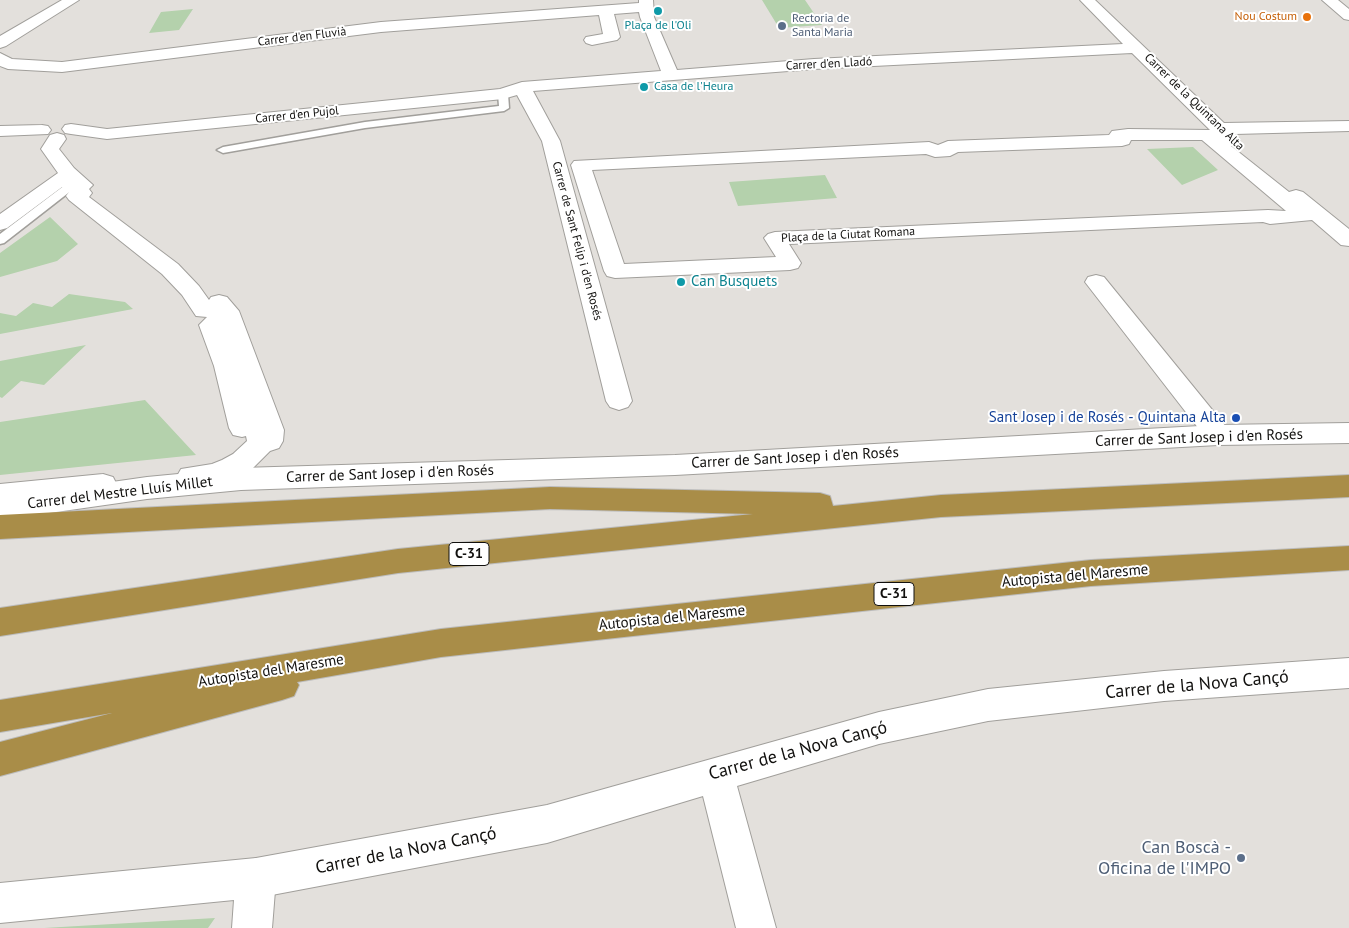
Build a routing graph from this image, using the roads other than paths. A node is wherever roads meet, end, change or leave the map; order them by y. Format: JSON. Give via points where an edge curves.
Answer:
{"nodes":[{"id":1,"x":72,"y":0,"type":"edge"},
{"id":2,"x":508,"y":0,"type":"edge"},
{"id":3,"x":1087,"y":0,"type":"edge"},
{"id":4,"x":1329,"y":0,"type":"edge"},
{"id":5,"x":646,"y":3,"type":"edge"},
{"id":6,"x":606,"y":11,"type":"junction"},
{"id":7,"x":1349,"y":16,"type":"edge"},
{"id":8,"x":511,"y":18,"type":"junction"},
{"id":9,"x":592,"y":40,"type":"dead end"},
{"id":10,"x":0,"y":43,"type":"edge"},
{"id":11,"x":1138,"y":48,"type":"junction"},
{"id":12,"x":0,"y":58,"type":"edge"},
{"id":13,"x":671,"y":76,"type":"junction"},
{"id":14,"x":512,"y":91,"type":"junction"},
{"id":15,"x":1349,"y":126,"type":"edge"},
{"id":16,"x":1218,"y":129,"type":"junction"},
{"id":17,"x":0,"y":131,"type":"edge"},
{"id":18,"x":56,"y":133,"type":"junction"},
{"id":19,"x":1118,"y":134,"type":"joint"},
{"id":20,"x":223,"y":150,"type":"dead end"},
{"id":21,"x":72,"y":179,"type":"junction"},
{"id":22,"x":0,"y":219,"type":"edge"},
{"id":23,"x":0,"y":224,"type":"edge"},
{"id":24,"x":0,"y":240,"type":"edge"},
{"id":25,"x":1349,"y":240,"type":"edge"},
{"id":26,"x":1096,"y":282,"type":"dead end"},
{"id":27,"x":619,"y":401,"type":"dead end"},
{"id":28,"x":1349,"y":433,"type":"edge"},
{"id":29,"x":1218,"y":436,"type":"junction"},
{"id":30,"x":241,"y":479,"type":"junction"},
{"id":31,"x":1349,"y":486,"type":"edge"},
{"id":32,"x":0,"y":495,"type":"edge"},
{"id":33,"x":941,"y":506,"type":"junction"},
{"id":34,"x":0,"y":508,"type":"edge"},
{"id":35,"x":0,"y":527,"type":"edge"},
{"id":36,"x":1349,"y":558,"type":"edge"},
{"id":37,"x":0,"y":622,"type":"edge"},
{"id":38,"x":441,"y":643,"type":"junction"},
{"id":39,"x":1349,"y":674,"type":"edge"},
{"id":40,"x":0,"y":716,"type":"edge"},
{"id":41,"x":0,"y":759,"type":"edge"},
{"id":42,"x":715,"y":774,"type":"junction"},
{"id":43,"x":256,"y":878,"type":"junction"},
{"id":44,"x":0,"y":903,"type":"edge"},
{"id":45,"x":252,"y":928,"type":"edge"},
{"id":46,"x":756,"y":928,"type":"edge"}],
"edges":[{"from":1,"to":10,"type":"street"},
{"from":2,"to":8,"type":"street"},
{"from":3,"to":11,"type":"street","name":"Carrer de la Quintana Alta"},
{"from":4,"to":7,"type":"street"},
{"from":5,"to":6,"type":"street","name":"Carrer d'en Fluvià"},
{"from":5,"to":13,"type":"street","via":[[647,17]]},
{"from":6,"to":8,"type":"street","name":"Carrer d'en Fluvià"},
{"from":6,"to":9,"type":"street","via":[[612,37]]},
{"from":8,"to":12,"type":"street","name":"Carrer d'en Fluvià","via":[[380,27],[62,67],[8,64]]},
{"from":11,"to":13,"type":"street","name":"Carrer d'en Lladó","via":[[814,64]]},
{"from":11,"to":16,"type":"street","name":"Carrer de la Quintana Alta"},
{"from":13,"to":14,"type":"street","name":"Carrer d'en Lladó"},
{"from":14,"to":18,"type":"street","name":"Carrer d'en Pujol","via":[[107,134]]},
{"from":14,"to":20,"type":"lane","via":[[504,108],[365,125]]},
{"from":14,"to":27,"type":"street","name":"Carrer de Sant Felip i d'en Rosés","via":[[551,141]]},
{"from":15,"to":16,"type":"street"},
{"from":16,"to":25,"type":"street","name":"Carrer de la Quintana Alta"},
{"from":17,"to":18,"type":"street","name":"Carrer d'en Pujol"},
{"from":18,"to":21,"type":"street","via":[[50,149]]},
{"from":19,"to":19,"type":"street","name":"Plaça de la Ciutat Romana","via":[[1207,135],[1304,216],[774,238],[790,264],[615,271],[581,165],[1122,140]]},
{"from":21,"to":22,"type":"street"},
{"from":21,"to":23,"type":"street","via":[[62,178]]},
{"from":21,"to":24,"type":"lane"},
{"from":21,"to":30,"type":"street","via":[[194,272],[227,311],[271,430],[270,452]]},
{"from":21,"to":32,"type":"street","via":[[82,193],[76,196],[170,269],[204,311],[214,308],[221,322],[210,325],[226,366],[242,428],[256,423],[261,443],[244,461],[214,474]]},
{"from":26,"to":29,"type":"street"},
{"from":28,"to":29,"type":"street","name":"Carrer de Sant Josep i d'en Rosés"},
{"from":29,"to":30,"type":"street","name":"Carrer de Sant Josep i d'en Rosés","via":[[675,465]]},
{"from":30,"to":34,"type":"street","name":"Carrer del Mestre Lluís Millet"},
{"from":31,"to":33,"type":"highway","number":"C-31"},
{"from":33,"to":35,"type":"highway","via":[[550,498]]},
{"from":33,"to":37,"type":"highway","number":"C-31","via":[[398,561]]},
{"from":36,"to":38,"type":"highway","name":"Autopista del Maresme","number":"C-31","via":[[1091,573]]},
{"from":38,"to":40,"type":"highway","name":"Autopista del Maresme","number":"C-31"},
{"from":38,"to":41,"type":"highway"},
{"from":39,"to":42,"type":"street","name":"Carrer de la Nova Cançó","via":[[1164,686],[988,705],[879,728]]},
{"from":42,"to":43,"type":"street","name":"Carrer de la Nova Cançó","via":[[547,824]]},
{"from":42,"to":46,"type":"street"},
{"from":43,"to":44,"type":"street","name":"Carrer de la Nova Cançó"},
{"from":43,"to":45,"type":"street"}]}
